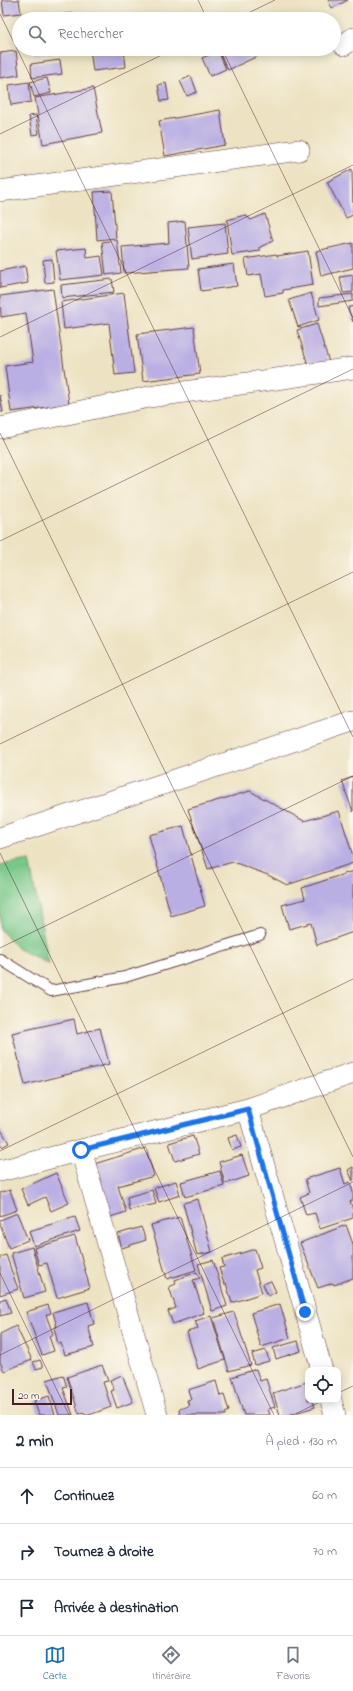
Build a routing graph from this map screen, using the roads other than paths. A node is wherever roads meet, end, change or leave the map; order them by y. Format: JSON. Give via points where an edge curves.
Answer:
{"nodes":[{"id":1,"x":299,"y":150,"type":"dead end"},
{"id":2,"x":0,"y":192,"type":"edge"},
{"id":3,"x":353,"y":368,"type":"edge"},
{"id":4,"x":0,"y":428,"type":"edge"},
{"id":5,"x":353,"y":721,"type":"edge"},
{"id":6,"x":0,"y":838,"type":"edge"},
{"id":7,"x":260,"y":935,"type":"dead end"},
{"id":8,"x":0,"y":959,"type":"edge"},
{"id":9,"x":353,"y":1073,"type":"edge"},
{"id":10,"x":248,"y":1109,"type":"junction"},
{"id":11,"x":81,"y":1150,"type":"junction"},
{"id":12,"x":0,"y":1171,"type":"edge"},
{"id":13,"x":321,"y":1367,"type":"edge"},
{"id":14,"x":332,"y":1403,"type":"edge"},
{"id":15,"x":157,"y":1415,"type":"edge"},
{"id":16,"x":335,"y":1415,"type":"edge"}],
"edges":[{"from":1,"to":2,"type":"street"},
{"from":3,"to":4,"type":"street","via":[[149,397]]},
{"from":5,"to":6,"type":"street"},
{"from":7,"to":8,"type":"lane","via":[[125,977],[51,992]]},
{"from":9,"to":10,"type":"street"},
{"from":10,"to":11,"type":"street"},
{"from":10,"to":13,"type":"street"},
{"from":11,"to":12,"type":"street"},
{"from":11,"to":15,"type":"street"},
{"from":14,"to":16,"type":"street"}]}
